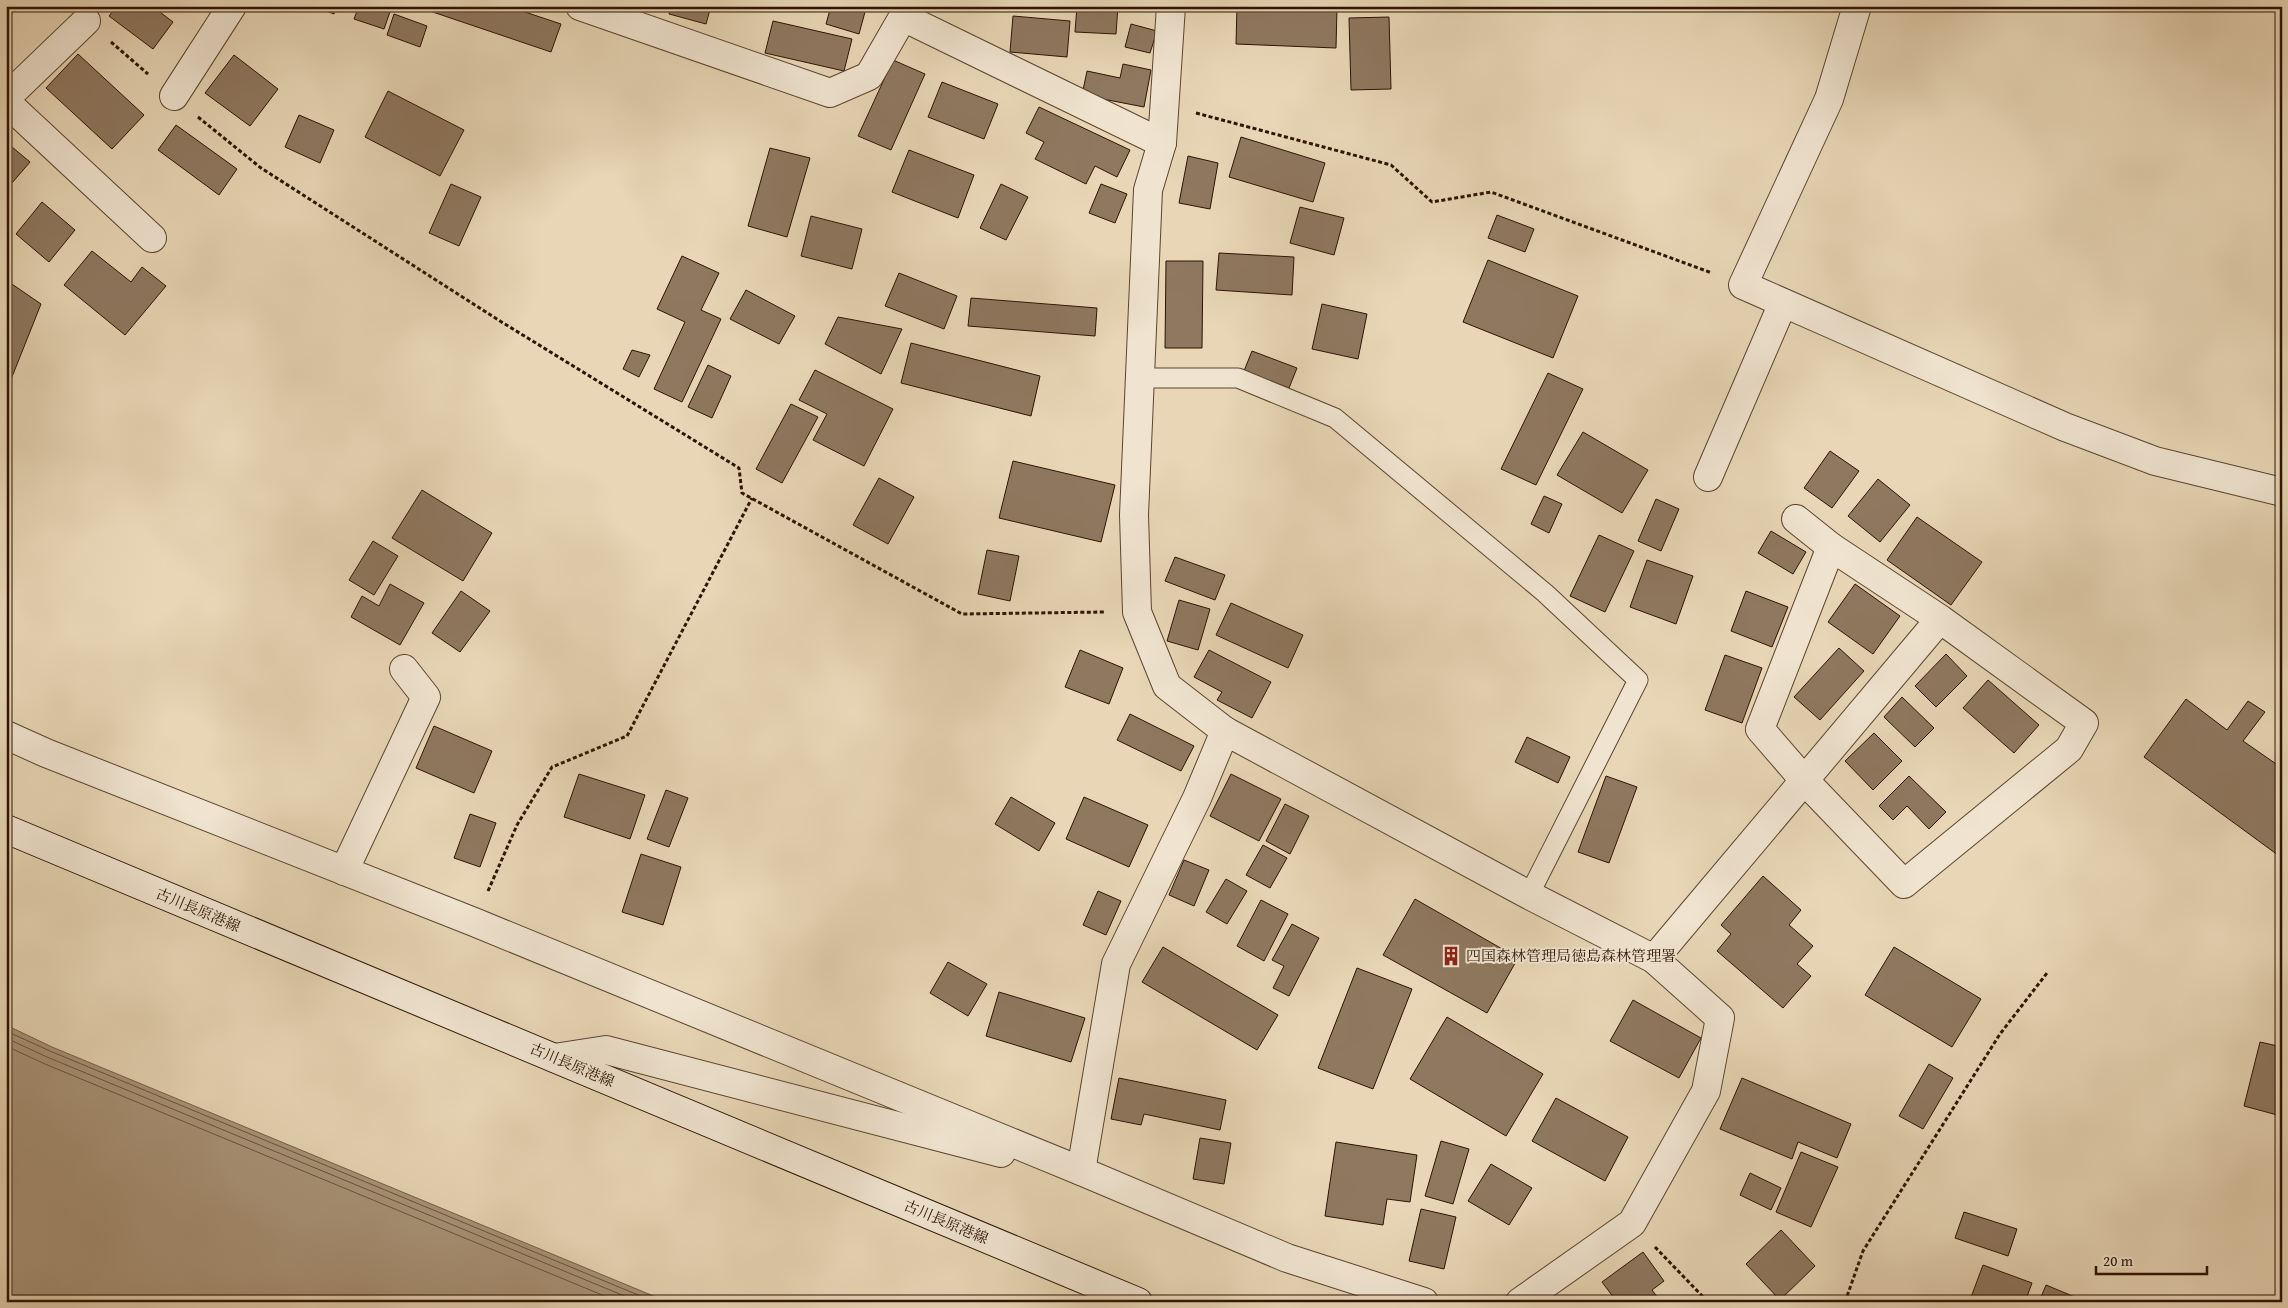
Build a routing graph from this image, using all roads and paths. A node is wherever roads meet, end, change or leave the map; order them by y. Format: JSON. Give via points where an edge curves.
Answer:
{"nodes":[{"id":1,"x":232,"y":6,"type":"edge"},
{"id":2,"x":580,"y":6,"type":"edge"},
{"id":3,"x":1171,"y":6,"type":"edge"},
{"id":4,"x":1857,"y":6,"type":"edge"},
{"id":5,"x":904,"y":12,"type":"edge"},
{"id":6,"x":86,"y":21,"type":"joint"},
{"id":7,"x":174,"y":96,"type":"junction"},
{"id":8,"x":6,"y":98,"type":"edge"},
{"id":9,"x":6,"y":102,"type":"edge"},
{"id":10,"x":1164,"y":105,"type":"junction"},
{"id":11,"x":1162,"y":143,"type":"junction"},
{"id":12,"x":152,"y":238,"type":"dead end"},
{"id":13,"x":1743,"y":285,"type":"junction"},
{"id":14,"x":1783,"y":303,"type":"junction"},
{"id":15,"x":1140,"y":378,"type":"junction"},
{"id":16,"x":1708,"y":477,"type":"dead end"},
{"id":17,"x":2282,"y":492,"type":"edge"},
{"id":18,"x":752,"y":498,"type":"junction"},
{"id":19,"x":1796,"y":519,"type":"dead end"},
{"id":20,"x":1831,"y":547,"type":"junction"},
{"id":21,"x":1137,"y":612,"type":"junction"},
{"id":22,"x":1940,"y":619,"type":"junction"},
{"id":23,"x":404,"y":669,"type":"dead end"},
{"id":24,"x":1225,"y":731,"type":"junction"},
{"id":25,"x":6,"y":735,"type":"edge"},
{"id":26,"x":1804,"y":780,"type":"junction"},
{"id":27,"x":6,"y":829,"type":"edge"},
{"id":28,"x":344,"y":872,"type":"junction"},
{"id":29,"x":1529,"y":895,"type":"junction"},
{"id":30,"x":474,"y":922,"type":"junction"},
{"id":31,"x":1654,"y":960,"type":"junction"},
{"id":32,"x":2047,"y":973,"type":"dead end"},
{"id":33,"x":554,"y":1058,"type":"junction"},
{"id":34,"x":1081,"y":1171,"type":"junction"},
{"id":35,"x":1632,"y":1224,"type":"junction"},
{"id":36,"x":1138,"y":1302,"type":"edge"},
{"id":37,"x":1424,"y":1302,"type":"edge"},
{"id":38,"x":1520,"y":1302,"type":"edge"},
{"id":39,"x":1708,"y":1302,"type":"edge"},
{"id":40,"x":1845,"y":1302,"type":"edge"}],
"edges":[{"from":1,"to":7,"type":"street"},
{"from":2,"to":5,"type":"street","via":[[830,92],[869,76]]},
{"from":3,"to":10,"type":"street"},
{"from":4,"to":13,"type":"street","via":[[1829,99]]},
{"from":5,"to":11,"type":"street"},
{"from":6,"to":7,"type":"path"},
{"from":6,"to":8,"type":"street"},
{"from":7,"to":18,"type":"path","via":[[262,168],[500,321],[739,468],[742,494]]},
{"from":9,"to":12,"type":"street"},
{"from":10,"to":11,"type":"street"},
{"from":10,"to":13,"type":"path","via":[[1391,165],[1432,202],[1491,192]]},
{"from":11,"to":15,"type":"street","via":[[1148,190]]},
{"from":13,"to":14,"type":"street"},
{"from":14,"to":16,"type":"street"},
{"from":14,"to":17,"type":"street","via":[[2065,426],[2146,457]]},
{"from":15,"to":21,"type":"street","via":[[1134,514]]},
{"from":15,"to":29,"type":"lane","via":[[1238,378],[1335,418],[1545,593],[1638,680]]},
{"from":18,"to":21,"type":"path","via":[[962,614]]},
{"from":18,"to":30,"type":"path","via":[[627,736],[552,767],[517,825]]},
{"from":19,"to":20,"type":"street"},
{"from":20,"to":22,"type":"street"},
{"from":20,"to":26,"type":"street","via":[[1760,729]]},
{"from":21,"to":24,"type":"street","via":[[1167,686]]},
{"from":22,"to":26,"type":"street"},
{"from":22,"to":26,"type":"street","via":[[2084,723],[2069,749],[1904,884]]},
{"from":23,"to":28,"type":"street","via":[[426,697]]},
{"from":24,"to":29,"type":"street"},
{"from":24,"to":34,"type":"street","via":[[1197,798],[1116,964]]},
{"from":25,"to":28,"type":"street"},
{"from":26,"to":31,"type":"street"},
{"from":27,"to":33,"type":"street","name":"古川長原港線"},
{"from":28,"to":30,"type":"street"},
{"from":29,"to":31,"type":"street"},
{"from":30,"to":34,"type":"street"},
{"from":31,"to":35,"type":"street","via":[[1720,1018],[1706,1091]]},
{"from":32,"to":40,"type":"path","via":[[1990,1051],[1863,1251]]},
{"from":33,"to":34,"type":"street","via":[[606,1050]]},
{"from":33,"to":36,"type":"street","name":"古川長原港線"},
{"from":34,"to":37,"type":"street","via":[[1287,1258]]},
{"from":35,"to":38,"type":"street"},
{"from":35,"to":39,"type":"path"}]}
